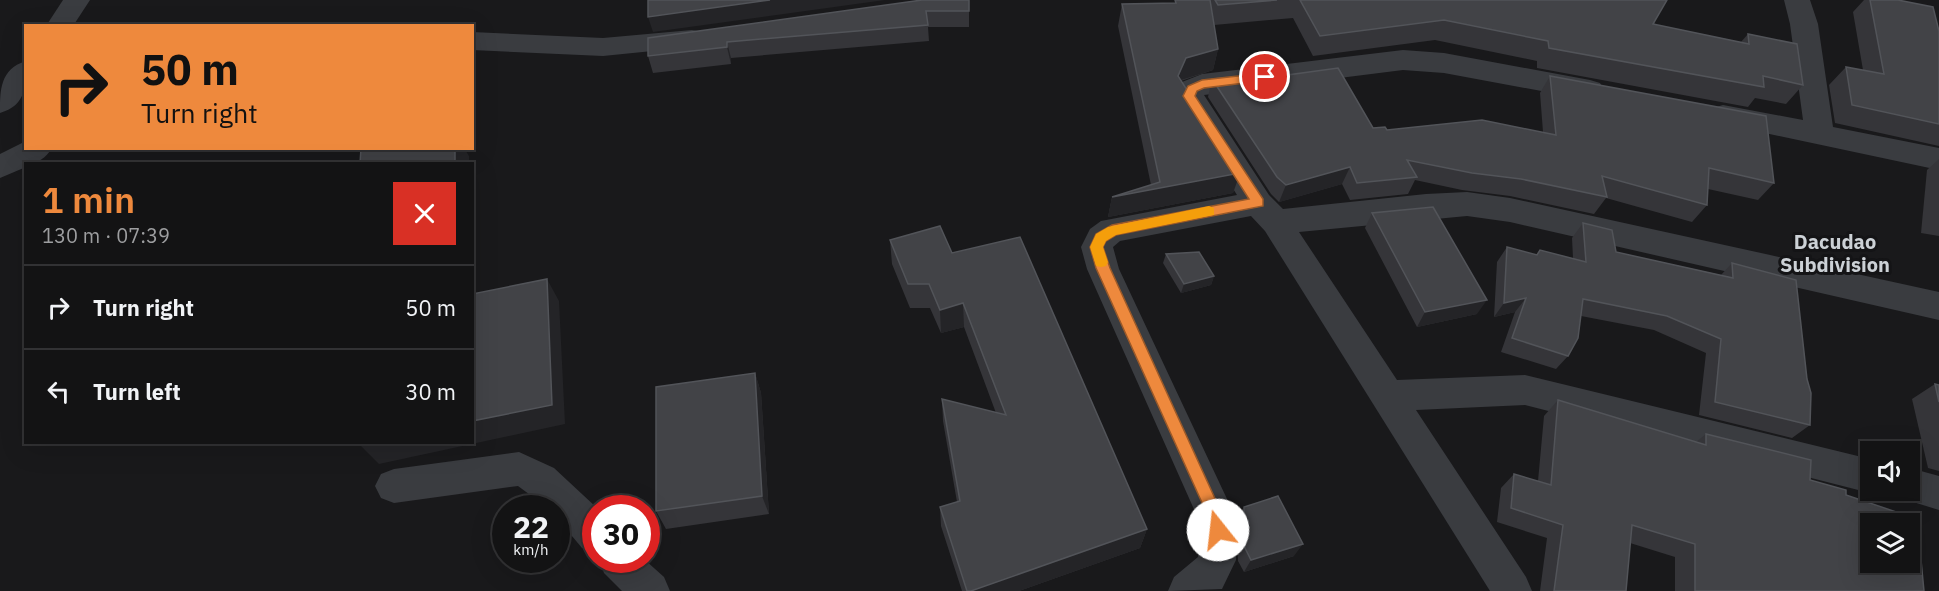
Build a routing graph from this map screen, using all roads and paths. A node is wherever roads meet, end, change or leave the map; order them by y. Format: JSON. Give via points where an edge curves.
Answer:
{"nodes":[{"id":1,"x":77,"y":0,"type":"edge"},
{"id":2,"x":1797,"y":0,"type":"edge"},
{"id":3,"x":60,"y":24,"type":"edge"},
{"id":4,"x":722,"y":34,"type":"edge"},
{"id":5,"x":474,"y":41,"type":"edge"},
{"id":6,"x":24,"y":73,"type":"edge"},
{"id":7,"x":1611,"y":94,"type":"edge"},
{"id":8,"x":0,"y":103,"type":"edge"},
{"id":9,"x":1692,"y":109,"type":"edge"},
{"id":10,"x":1819,"y":133,"type":"junction"},
{"id":11,"x":33,"y":150,"type":"edge"},
{"id":12,"x":1939,"y":159,"type":"edge"},
{"id":13,"x":0,"y":167,"type":"edge"},
{"id":14,"x":1267,"y":212,"type":"junction"},
{"id":15,"x":1939,"y":306,"type":"edge"},
{"id":16,"x":1388,"y":396,"type":"junction"},
{"id":17,"x":1860,"y":474,"type":"edge"},
{"id":18,"x":394,"y":486,"type":"dead end"},
{"id":19,"x":1920,"y":488,"type":"edge"},
{"id":20,"x":1939,"y":493,"type":"edge"},
{"id":21,"x":582,"y":518,"type":"edge"},
{"id":22,"x":631,"y":573,"type":"edge"},
{"id":23,"x":650,"y":591,"type":"edge"},
{"id":24,"x":1188,"y":591,"type":"edge"},
{"id":25,"x":1512,"y":591,"type":"edge"}],
"edges":[{"from":1,"to":3,"type":"street"},
{"from":2,"to":10,"type":"street"},
{"from":4,"to":5,"type":"street","via":[[603,47]]},
{"from":6,"to":8,"type":"street"},
{"from":7,"to":14,"type":"street","via":[[1444,63],[1403,60],[1192,88],[1189,96]]},
{"from":9,"to":10,"type":"street"},
{"from":10,"to":12,"type":"street"},
{"from":11,"to":13,"type":"street"},
{"from":14,"to":15,"type":"street","via":[[1467,204],[1510,210]]},
{"from":14,"to":16,"type":"street"},
{"from":14,"to":24,"type":"street","via":[[1112,230],[1096,247],[1216,516],[1217,566],[1205,581]]},
{"from":16,"to":17,"type":"street","via":[[1525,390]]},
{"from":16,"to":25,"type":"street"},
{"from":18,"to":21,"type":"street","via":[[519,470],[535,474]]},
{"from":19,"to":20,"type":"street"},
{"from":22,"to":23,"type":"street"}]}
